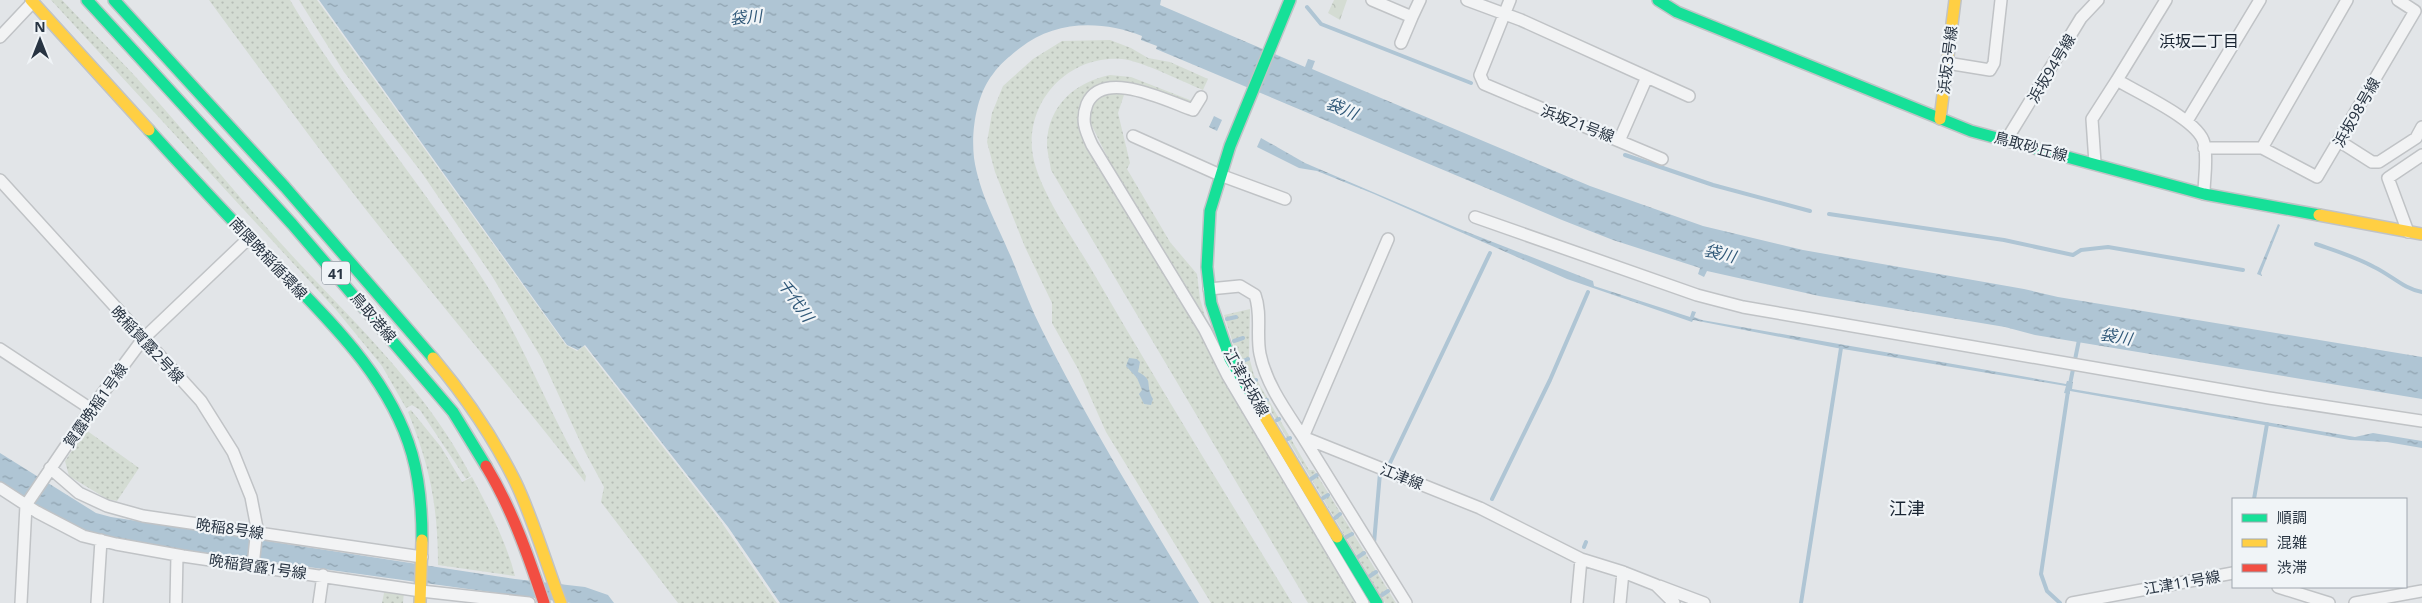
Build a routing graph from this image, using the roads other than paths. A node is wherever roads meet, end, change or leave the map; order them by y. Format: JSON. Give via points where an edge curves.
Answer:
{"nodes":[{"id":1,"x":87,"y":0,"type":"edge"},
{"id":2,"x":114,"y":0,"type":"edge"},
{"id":3,"x":1290,"y":0,"type":"edge"},
{"id":4,"x":1372,"y":0,"type":"edge"},
{"id":5,"x":1420,"y":0,"type":"edge"},
{"id":6,"x":1466,"y":0,"type":"edge"},
{"id":7,"x":1510,"y":0,"type":"edge"},
{"id":8,"x":1658,"y":0,"type":"edge"},
{"id":9,"x":1954,"y":0,"type":"edge"},
{"id":10,"x":2002,"y":0,"type":"edge"},
{"id":11,"x":2098,"y":0,"type":"edge"},
{"id":12,"x":2166,"y":0,"type":"edge"},
{"id":13,"x":2260,"y":0,"type":"edge"},
{"id":14,"x":2347,"y":0,"type":"edge"},
{"id":15,"x":2398,"y":0,"type":"edge"},
{"id":16,"x":32,"y":1,"type":"edge"},
{"id":17,"x":2418,"y":13,"type":"edge"},
{"id":18,"x":1506,"y":14,"type":"junction"},
{"id":19,"x":1412,"y":17,"type":"junction"},
{"id":20,"x":0,"y":37,"type":"edge"},
{"id":21,"x":1401,"y":43,"type":"dead end"},
{"id":22,"x":1947,"y":64,"type":"junction"},
{"id":23,"x":1647,"y":77,"type":"junction"},
{"id":24,"x":2117,"y":80,"type":"junction"},
{"id":25,"x":1689,"y":96,"type":"dead end"},
{"id":26,"x":1201,"y":97,"type":"dead end"},
{"id":27,"x":1940,"y":119,"type":"junction"},
{"id":28,"x":2187,"y":121,"type":"junction"},
{"id":29,"x":2422,"y":128,"type":"edge"},
{"id":30,"x":1133,"y":136,"type":"dead end"},
{"id":31,"x":2007,"y":140,"type":"junction"},
{"id":32,"x":1619,"y":141,"type":"junction"},
{"id":33,"x":2339,"y":141,"type":"junction"},
{"id":34,"x":2204,"y":148,"type":"junction"},
{"id":35,"x":2262,"y":148,"type":"junction"},
{"id":36,"x":2422,"y":156,"type":"edge"},
{"id":37,"x":1662,"y":159,"type":"dead end"},
{"id":38,"x":2095,"y":163,"type":"junction"},
{"id":39,"x":1220,"y":175,"type":"junction"},
{"id":40,"x":0,"y":180,"type":"edge"},
{"id":41,"x":2204,"y":194,"type":"junction"},
{"id":42,"x":1285,"y":199,"type":"dead end"},
{"id":43,"x":1475,"y":217,"type":"dead end"},
{"id":44,"x":2408,"y":232,"type":"junction"},
{"id":45,"x":2422,"y":234,"type":"edge"},
{"id":46,"x":249,"y":238,"type":"junction"},
{"id":47,"x":1388,"y":239,"type":"dead end"},
{"id":48,"x":1209,"y":288,"type":"junction"},
{"id":49,"x":143,"y":339,"type":"junction"},
{"id":50,"x":0,"y":349,"type":"edge"},
{"id":51,"x":91,"y":409,"type":"junction"},
{"id":52,"x":2422,"y":421,"type":"edge"},
{"id":53,"x":1303,"y":437,"type":"junction"},
{"id":54,"x":47,"y":473,"type":"junction"},
{"id":55,"x":0,"y":488,"type":"edge"},
{"id":56,"x":27,"y":503,"type":"junction"},
{"id":57,"x":257,"y":535,"type":"junction"},
{"id":58,"x":101,"y":540,"type":"junction"},
{"id":59,"x":177,"y":555,"type":"junction"},
{"id":60,"x":422,"y":559,"type":"junction"},
{"id":61,"x":1581,"y":559,"type":"junction"},
{"id":62,"x":254,"y":564,"type":"junction"},
{"id":63,"x":1622,"y":572,"type":"junction"},
{"id":64,"x":2232,"y":573,"type":"edge"},
{"id":65,"x":323,"y":575,"type":"junction"},
{"id":66,"x":1656,"y":585,"type":"junction"},
{"id":67,"x":2281,"y":588,"type":"edge"},
{"id":68,"x":421,"y":589,"type":"junction"},
{"id":69,"x":2422,"y":591,"type":"edge"},
{"id":70,"x":544,"y":602,"type":"edge"},
{"id":71,"x":2369,"y":602,"type":"edge"},
{"id":72,"x":21,"y":603,"type":"edge"},
{"id":73,"x":97,"y":603,"type":"edge"},
{"id":74,"x":176,"y":603,"type":"edge"},
{"id":75,"x":319,"y":603,"type":"edge"},
{"id":76,"x":420,"y":603,"type":"edge"},
{"id":77,"x":529,"y":603,"type":"edge"},
{"id":78,"x":561,"y":603,"type":"edge"},
{"id":79,"x":1363,"y":603,"type":"edge"},
{"id":80,"x":1377,"y":603,"type":"edge"},
{"id":81,"x":1406,"y":603,"type":"edge"},
{"id":82,"x":1577,"y":603,"type":"edge"},
{"id":83,"x":1620,"y":603,"type":"edge"},
{"id":84,"x":1674,"y":603,"type":"edge"},
{"id":85,"x":1704,"y":603,"type":"edge"},
{"id":86,"x":2072,"y":603,"type":"edge"},
{"id":87,"x":2329,"y":603,"type":"edge"},
{"id":88,"x":2355,"y":603,"type":"edge"}],
"edges":[{"from":1,"to":70,"type":"main road","name":"鳥取港線","number":"41","via":[[292,224],[453,412],[501,491]]},
{"from":2,"to":78,"type":"main road","name":"鳥取港線","number":"41","via":[[285,187],[455,384],[492,438],[516,483]]},
{"from":3,"to":39,"type":"main road","name":"江津浜坂線"},
{"from":4,"to":19,"type":"street"},
{"from":5,"to":19,"type":"street"},
{"from":6,"to":18,"type":"street"},
{"from":7,"to":18,"type":"street","name":"浜坂21号線"},
{"from":8,"to":27,"type":"main road","name":"鳥取砂丘線","via":[[1677,12]]},
{"from":9,"to":22,"type":"main road","name":"浜坂3号線"},
{"from":10,"to":22,"type":"street","via":[[1994,64],[1990,70]]},
{"from":11,"to":31,"type":"street","name":"浜坂94号線","via":[[2081,18]]},
{"from":12,"to":24,"type":"street"},
{"from":13,"to":28,"type":"street"},
{"from":14,"to":35,"type":"street"},
{"from":15,"to":17,"type":"street","name":"浜坂98号線"},
{"from":16,"to":20,"type":"street"},
{"from":16,"to":46,"type":"main road","name":"南隈晩稲循環線"},
{"from":17,"to":33,"type":"street","name":"浜坂98号線"},
{"from":18,"to":23,"type":"street"},
{"from":18,"to":32,"type":"street","name":"浜坂21号線","via":[[1480,74],[1484,84]]},
{"from":19,"to":21,"type":"street"},
{"from":22,"to":27,"type":"main road","name":"浜坂3号線"},
{"from":23,"to":25,"type":"street"},
{"from":23,"to":32,"type":"street","name":"浜坂21号線"},
{"from":24,"to":28,"type":"street"},
{"from":24,"to":38,"type":"street","via":[[2092,119]]},
{"from":26,"to":79,"type":"street","via":[[1193,110],[1113,86],[1099,90],[1090,98],[1084,111],[1084,126],[1092,145]]},
{"from":27,"to":31,"type":"main road","name":"鳥取砂丘線","via":[[1971,132]]},
{"from":28,"to":34,"type":"street","via":[[2199,131]]},
{"from":29,"to":33,"type":"street","via":[[2416,138],[2379,162],[2372,162]]},
{"from":30,"to":39,"type":"street"},
{"from":31,"to":38,"type":"main road","name":"鳥取砂丘線"},
{"from":32,"to":37,"type":"street"},
{"from":33,"to":35,"type":"street","name":"浜坂98号線","via":[[2317,177]]},
{"from":34,"to":35,"type":"street","name":"浜坂98号線"},
{"from":34,"to":41,"type":"street"},
{"from":36,"to":44,"type":"street","via":[[2388,178]]},
{"from":38,"to":41,"type":"main road","name":"鳥取砂丘線"},
{"from":39,"to":42,"type":"street"},
{"from":39,"to":48,"type":"main road","name":"江津浜坂線","via":[[1210,211]]},
{"from":40,"to":49,"type":"street","name":"晩稲賀露2号線"},
{"from":41,"to":44,"type":"main road","name":"鳥取砂丘線"},
{"from":43,"to":52,"type":"street","via":[[1697,295],[1742,307],[2269,398]]},
{"from":44,"to":45,"type":"main road","name":"鳥取砂丘線"},
{"from":46,"to":49,"type":"street","name":"賀露晩稲1号線"},
{"from":46,"to":60,"type":"main road","name":"南隈晩稲循環線","via":[[352,345],[380,385],[405,436],[417,483]]},
{"from":47,"to":53,"type":"street"},
{"from":48,"to":53,"type":"street","via":[[1240,286],[1255,295],[1259,314],[1258,343],[1264,369],[1284,409]]},
{"from":48,"to":80,"type":"main road","name":"江津浜坂線","via":[[1230,359]]},
{"from":49,"to":51,"type":"street","name":"賀露晩稲1号線"},
{"from":49,"to":57,"type":"street","name":"晩稲賀露2号線","via":[[201,401],[233,452],[251,497]]},
{"from":50,"to":51,"type":"street"},
{"from":51,"to":54,"type":"street","name":"賀露晩稲1号線"},
{"from":53,"to":61,"type":"street","name":"江津線","via":[[1480,508]]},
{"from":53,"to":81,"type":"street"},
{"from":54,"to":56,"type":"street","name":"賀露晩稲1号線"},
{"from":54,"to":57,"type":"street","name":"晩稲8号線","via":[[107,506],[142,516]]},
{"from":55,"to":56,"type":"street","name":"晩稲賀露1号線"},
{"from":56,"to":58,"type":"street","name":"晩稲賀露1号線","via":[[83,536]]},
{"from":56,"to":72,"type":"street"},
{"from":57,"to":60,"type":"street","name":"晩稲8号線"},
{"from":57,"to":62,"type":"street","name":"晩稲賀露2号線"},
{"from":58,"to":59,"type":"street","name":"晩稲賀露1号線"},
{"from":58,"to":73,"type":"street"},
{"from":59,"to":62,"type":"street","name":"晩稲賀露1号線"},
{"from":59,"to":74,"type":"street"},
{"from":60,"to":68,"type":"main road","name":"南隈晩稲循環線"},
{"from":61,"to":63,"type":"street","name":"江津線"},
{"from":61,"to":82,"type":"street"},
{"from":62,"to":65,"type":"street","name":"晩稲賀露1号線"},
{"from":63,"to":66,"type":"street","name":"江津線"},
{"from":63,"to":83,"type":"street"},
{"from":64,"to":86,"type":"street","name":"江津11号線"},
{"from":65,"to":68,"type":"street","name":"晩稲賀露1号線"},
{"from":65,"to":75,"type":"street"},
{"from":66,"to":84,"type":"street","name":"江津線"},
{"from":66,"to":85,"type":"street"},
{"from":67,"to":87,"type":"street"},
{"from":68,"to":76,"type":"main road"},
{"from":68,"to":77,"type":"street","name":"晩稲賀露1号線"},
{"from":69,"to":71,"type":"street"},
{"from":71,"to":88,"type":"street"}]}
